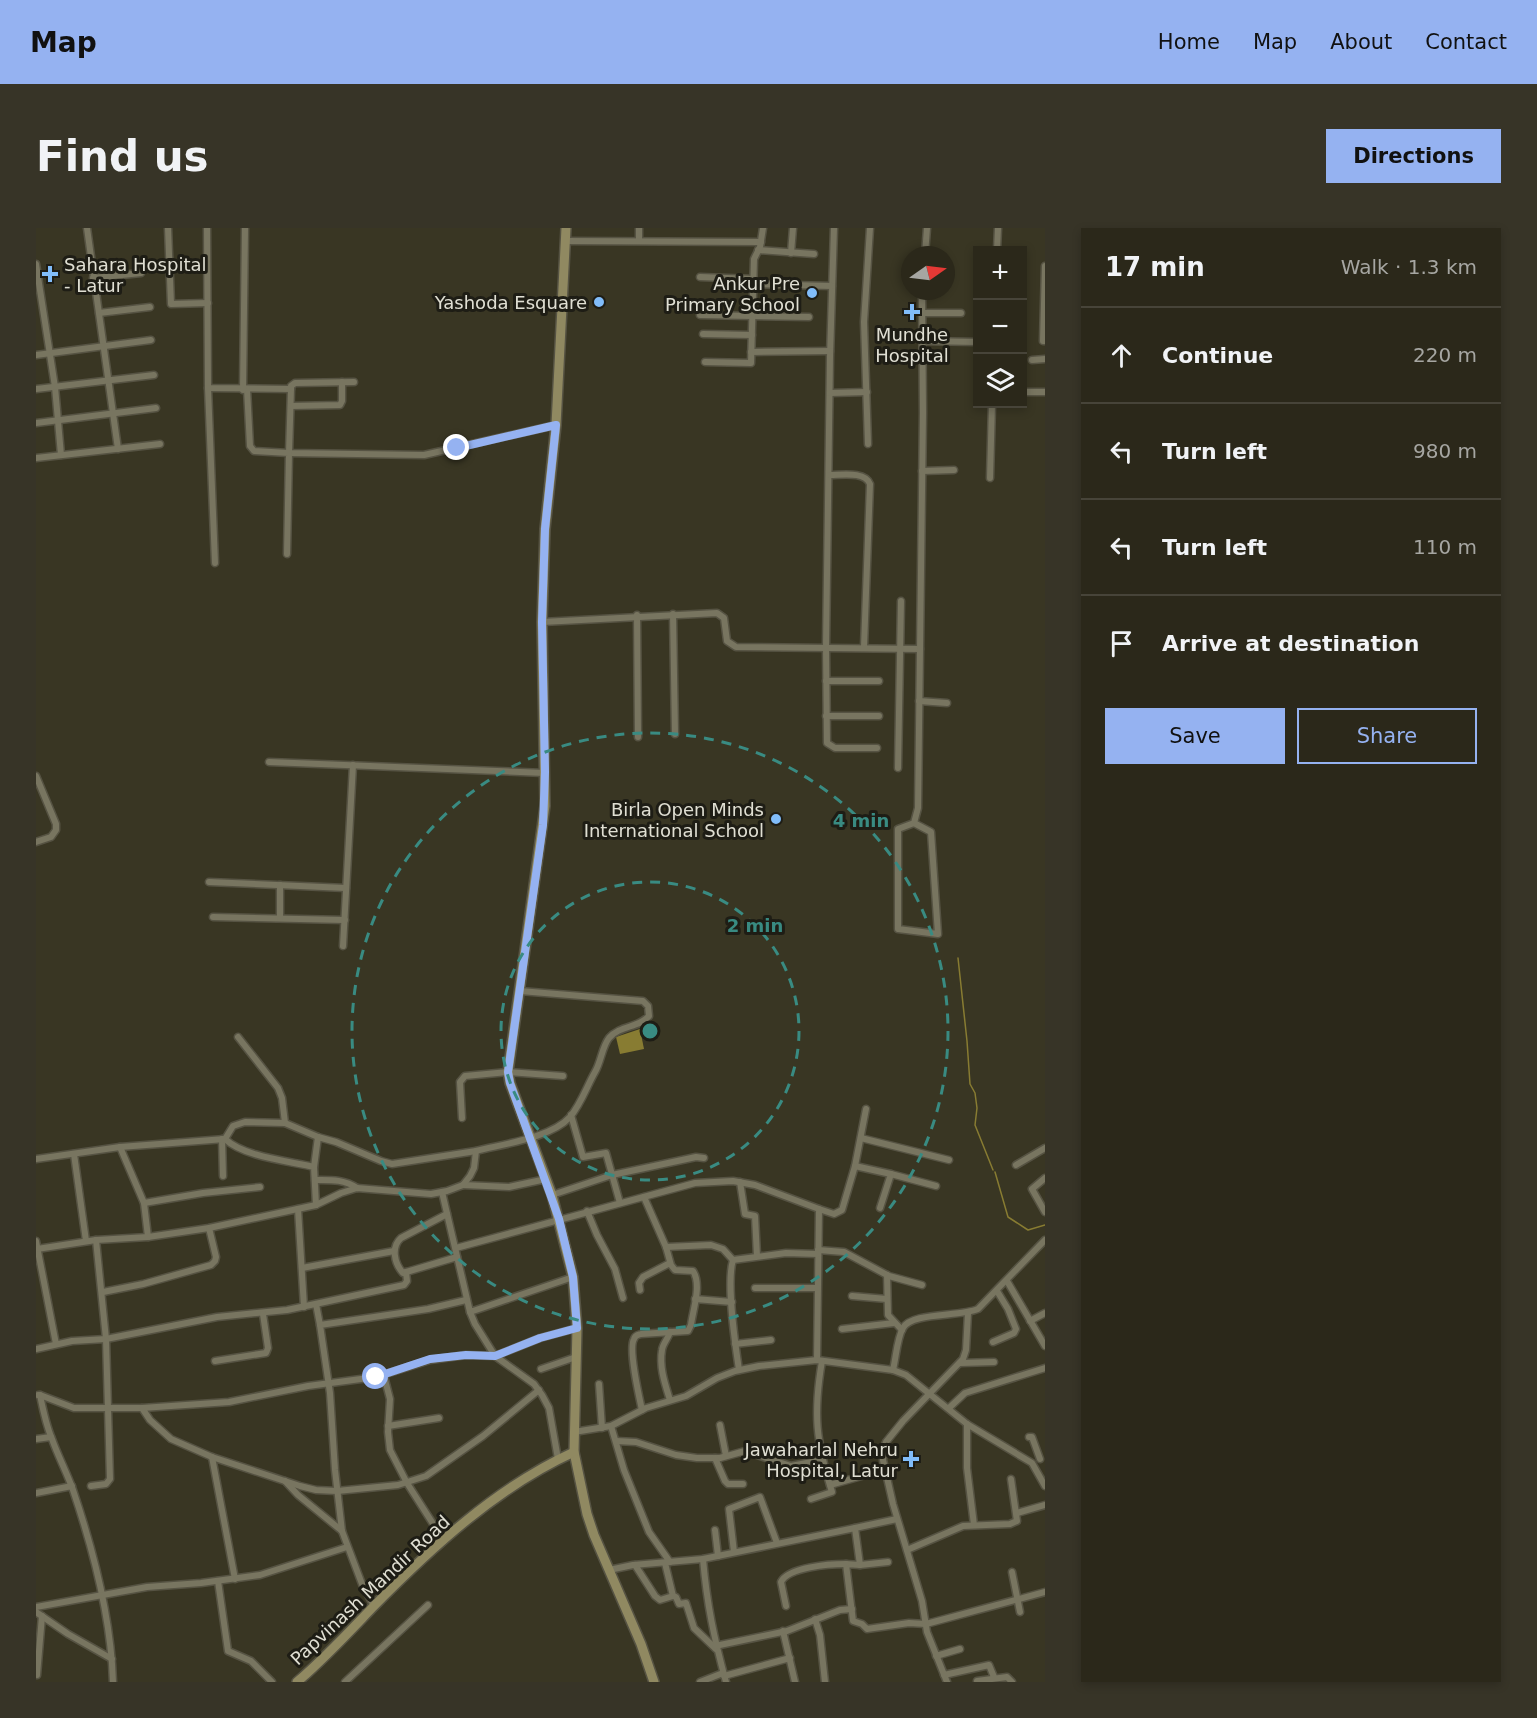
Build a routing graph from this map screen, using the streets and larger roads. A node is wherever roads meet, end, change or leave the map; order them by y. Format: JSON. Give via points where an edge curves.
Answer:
{"nodes":[{"id":1,"x":87,"y":228,"type":"edge"},
{"id":2,"x":168,"y":228,"type":"edge"},
{"id":3,"x":207,"y":228,"type":"edge"},
{"id":4,"x":245,"y":228,"type":"edge"},
{"id":5,"x":566,"y":228,"type":"edge"},
{"id":6,"x":639,"y":228,"type":"edge"},
{"id":7,"x":763,"y":228,"type":"edge"},
{"id":8,"x":793,"y":228,"type":"edge"},
{"id":9,"x":834,"y":228,"type":"edge"},
{"id":10,"x":870,"y":228,"type":"edge"},
{"id":11,"x":927,"y":228,"type":"edge"},
{"id":12,"x":998,"y":228,"type":"edge"},
{"id":13,"x":639,"y":240,"type":"junction"},
{"id":14,"x":566,"y":241,"type":"junction"},
{"id":15,"x":761,"y":242,"type":"junction"},
{"id":16,"x":926,"y":246,"type":"edge"},
{"id":17,"x":998,"y":246,"type":"edge"},
{"id":18,"x":758,"y":250,"type":"junction"},
{"id":19,"x":790,"y":253,"type":"junction"},
{"id":20,"x":814,"y":254,"type":"dead end"},
{"id":21,"x":36,"y":264,"type":"edge"},
{"id":22,"x":1045,"y":266,"type":"edge"},
{"id":23,"x":141,"y":273,"type":"dead end"},
{"id":24,"x":700,"y":277,"type":"dead end"},
{"id":25,"x":93,"y":278,"type":"junction"},
{"id":26,"x":753,"y":281,"type":"junction"},
{"id":27,"x":38,"y":286,"type":"edge"},
{"id":28,"x":832,"y":286,"type":"junction"},
{"id":29,"x":922,"y":300,"type":"edge"},
{"id":30,"x":208,"y":303,"type":"junction"},
{"id":31,"x":150,"y":307,"type":"dead end"},
{"id":32,"x":99,"y":313,"type":"junction"},
{"id":33,"x":922,"y":313,"type":"junction"},
{"id":34,"x":962,"y":313,"type":"dead end"},
{"id":35,"x":700,"y":315,"type":"dead end"},
{"id":36,"x":752,"y":317,"type":"junction"},
{"id":37,"x":809,"y":317,"type":"dead end"},
{"id":38,"x":44,"y":318,"type":"junction"},
{"id":39,"x":36,"y":319,"type":"edge"},
{"id":40,"x":703,"y":334,"type":"dead end"},
{"id":41,"x":752,"y":335,"type":"junction"},
{"id":42,"x":151,"y":340,"type":"dead end"},
{"id":43,"x":922,"y":341,"type":"junction"},
{"id":44,"x":1045,"y":341,"type":"edge"},
{"id":45,"x":973,"y":342,"type":"edge"},
{"id":46,"x":104,"y":347,"type":"junction"},
{"id":47,"x":830,"y":351,"type":"junction"},
{"id":48,"x":751,"y":352,"type":"junction"},
{"id":49,"x":50,"y":354,"type":"junction"},
{"id":50,"x":36,"y":355,"type":"edge"},
{"id":51,"x":1045,"y":359,"type":"edge"},
{"id":52,"x":1032,"y":360,"type":"dead end"},
{"id":53,"x":705,"y":362,"type":"dead end"},
{"id":54,"x":154,"y":375,"type":"dead end"},
{"id":55,"x":109,"y":381,"type":"junction"},
{"id":56,"x":342,"y":382,"type":"junction"},
{"id":57,"x":354,"y":382,"type":"dead end"},
{"id":58,"x":55,"y":387,"type":"junction"},
{"id":59,"x":208,"y":388,"type":"junction"},
{"id":60,"x":36,"y":389,"type":"edge"},
{"id":61,"x":291,"y":389,"type":"junction"},
{"id":62,"x":245,"y":390,"type":"junction"},
{"id":63,"x":867,"y":392,"type":"junction"},
{"id":64,"x":1027,"y":392,"type":"edge"},
{"id":65,"x":1045,"y":392,"type":"edge"},
{"id":66,"x":830,"y":393,"type":"junction"},
{"id":67,"x":291,"y":406,"type":"junction"},
{"id":68,"x":156,"y":408,"type":"dead end"},
{"id":69,"x":992,"y":408,"type":"edge"},
{"id":70,"x":113,"y":414,"type":"junction"},
{"id":71,"x":59,"y":421,"type":"junction"},
{"id":72,"x":36,"y":423,"type":"edge"},
{"id":73,"x":556,"y":425,"type":"junction"},
{"id":74,"x":160,"y":444,"type":"dead end"},
{"id":75,"x":868,"y":444,"type":"dead end"},
{"id":76,"x":118,"y":449,"type":"junction"},
{"id":77,"x":289,"y":453,"type":"junction"},
{"id":78,"x":61,"y":454,"type":"junction"},
{"id":79,"x":36,"y":458,"type":"edge"},
{"id":80,"x":954,"y":470,"type":"dead end"},
{"id":81,"x":922,"y":471,"type":"junction"},
{"id":82,"x":830,"y":475,"type":"junction"},
{"id":83,"x":990,"y":478,"type":"dead end"},
{"id":84,"x":287,"y":554,"type":"dead end"},
{"id":85,"x":215,"y":563,"type":"dead end"},
{"id":86,"x":900,"y":601,"type":"dead end"},
{"id":87,"x":673,"y":614,"type":"junction"},
{"id":88,"x":637,"y":615,"type":"junction"},
{"id":89,"x":542,"y":622,"type":"junction"},
{"id":90,"x":826,"y":647,"type":"junction"},
{"id":91,"x":864,"y":647,"type":"junction"},
{"id":92,"x":900,"y":648,"type":"junction"},
{"id":93,"x":920,"y":649,"type":"junction"},
{"id":94,"x":826,"y":681,"type":"junction"},
{"id":95,"x":879,"y":681,"type":"dead end"},
{"id":96,"x":919,"y":701,"type":"junction"},
{"id":97,"x":946,"y":703,"type":"dead end"},
{"id":98,"x":826,"y":716,"type":"junction"},
{"id":99,"x":879,"y":716,"type":"dead end"},
{"id":100,"x":675,"y":734,"type":"dead end"},
{"id":101,"x":638,"y":737,"type":"dead end"},
{"id":102,"x":877,"y":748,"type":"dead end"},
{"id":103,"x":269,"y":762,"type":"dead end"},
{"id":104,"x":353,"y":765,"type":"junction"},
{"id":105,"x":898,"y":768,"type":"dead end"},
{"id":106,"x":545,"y":772,"type":"junction"},
{"id":107,"x":36,"y":776,"type":"edge"},
{"id":108,"x":914,"y":824,"type":"junction"},
{"id":109,"x":36,"y":842,"type":"edge"},
{"id":110,"x":209,"y":882,"type":"dead end"},
{"id":111,"x":280,"y":885,"type":"junction"},
{"id":112,"x":346,"y":888,"type":"junction"},
{"id":113,"x":213,"y":917,"type":"dead end"},
{"id":114,"x":280,"y":918,"type":"junction"},
{"id":115,"x":345,"y":920,"type":"junction"},
{"id":116,"x":343,"y":946,"type":"dead end"},
{"id":117,"x":520,"y":991,"type":"junction"},
{"id":118,"x":238,"y":1036,"type":"dead end"},
{"id":119,"x":508,"y":1072,"type":"junction"},
{"id":120,"x":563,"y":1076,"type":"dead end"},
{"id":121,"x":866,"y":1109,"type":"dead end"},
{"id":122,"x":571,"y":1116,"type":"junction"},
{"id":123,"x":462,"y":1118,"type":"dead end"},
{"id":124,"x":285,"y":1123,"type":"junction"},
{"id":125,"x":318,"y":1137,"type":"junction"},
{"id":126,"x":530,"y":1137,"type":"junction"},
{"id":127,"x":861,"y":1138,"type":"junction"},
{"id":128,"x":224,"y":1139,"type":"junction"},
{"id":129,"x":120,"y":1147,"type":"junction"},
{"id":130,"x":476,"y":1151,"type":"junction"},
{"id":131,"x":1044,"y":1151,"type":"edge"},
{"id":132,"x":74,"y":1154,"type":"junction"},
{"id":133,"x":704,"y":1158,"type":"dead end"},
{"id":134,"x":36,"y":1159,"type":"edge"},
{"id":135,"x":949,"y":1160,"type":"dead end"},
{"id":136,"x":1016,"y":1165,"type":"dead end"},
{"id":137,"x":855,"y":1166,"type":"junction"},
{"id":138,"x":314,"y":1167,"type":"junction"},
{"id":139,"x":891,"y":1174,"type":"junction"},
{"id":140,"x":612,"y":1175,"type":"junction"},
{"id":141,"x":223,"y":1176,"type":"dead end"},
{"id":142,"x":1045,"y":1178,"type":"edge"},
{"id":143,"x":546,"y":1179,"type":"junction"},
{"id":144,"x":315,"y":1180,"type":"junction"},
{"id":145,"x":740,"y":1182,"type":"junction"},
{"id":146,"x":463,"y":1185,"type":"junction"},
{"id":147,"x":936,"y":1186,"type":"dead end"},
{"id":148,"x":260,"y":1187,"type":"dead end"},
{"id":149,"x":357,"y":1188,"type":"junction"},
{"id":150,"x":442,"y":1192,"type":"junction"},
{"id":151,"x":552,"y":1195,"type":"junction"},
{"id":152,"x":644,"y":1197,"type":"junction"},
{"id":153,"x":144,"y":1203,"type":"junction"},
{"id":154,"x":620,"y":1203,"type":"junction"},
{"id":155,"x":316,"y":1205,"type":"junction"},
{"id":156,"x":880,"y":1208,"type":"dead end"},
{"id":157,"x":297,"y":1209,"type":"junction"},
{"id":158,"x":819,"y":1209,"type":"junction"},
{"id":159,"x":587,"y":1211,"type":"junction"},
{"id":160,"x":1045,"y":1212,"type":"edge"},
{"id":161,"x":447,"y":1214,"type":"junction"},
{"id":162,"x":559,"y":1219,"type":"junction"},
{"id":163,"x":208,"y":1228,"type":"junction"},
{"id":164,"x":148,"y":1237,"type":"junction"},
{"id":165,"x":96,"y":1240,"type":"junction"},
{"id":166,"x":1045,"y":1240,"type":"edge"},
{"id":167,"x":36,"y":1241,"type":"edge"},
{"id":168,"x":86,"y":1241,"type":"junction"},
{"id":169,"x":666,"y":1247,"type":"junction"},
{"id":170,"x":456,"y":1248,"type":"junction"},
{"id":171,"x":38,"y":1249,"type":"junction"},
{"id":172,"x":394,"y":1251,"type":"junction"},
{"id":173,"x":818,"y":1252,"type":"junction"},
{"id":174,"x":757,"y":1256,"type":"junction"},
{"id":175,"x":457,"y":1257,"type":"junction"},
{"id":176,"x":38,"y":1259,"type":"edge"},
{"id":177,"x":733,"y":1260,"type":"junction"},
{"id":178,"x":670,"y":1263,"type":"junction"},
{"id":179,"x":302,"y":1268,"type":"junction"},
{"id":180,"x":406,"y":1272,"type":"junction"},
{"id":181,"x":887,"y":1275,"type":"junction"},
{"id":182,"x":573,"y":1277,"type":"junction"},
{"id":183,"x":1007,"y":1281,"type":"junction"},
{"id":184,"x":922,"y":1285,"type":"dead end"},
{"id":185,"x":755,"y":1288,"type":"dead end"},
{"id":186,"x":817,"y":1288,"type":"junction"},
{"id":187,"x":640,"y":1290,"type":"dead end"},
{"id":188,"x":997,"y":1291,"type":"junction"},
{"id":189,"x":103,"y":1292,"type":"junction"},
{"id":190,"x":852,"y":1296,"type":"dead end"},
{"id":191,"x":623,"y":1298,"type":"dead end"},
{"id":192,"x":695,"y":1299,"type":"junction"},
{"id":193,"x":887,"y":1299,"type":"junction"},
{"id":194,"x":466,"y":1300,"type":"junction"},
{"id":195,"x":732,"y":1302,"type":"junction"},
{"id":196,"x":316,"y":1304,"type":"junction"},
{"id":197,"x":304,"y":1306,"type":"junction"},
{"id":198,"x":470,"y":1312,"type":"junction"},
{"id":199,"x":968,"y":1313,"type":"junction"},
{"id":200,"x":1045,"y":1313,"type":"edge"},
{"id":201,"x":262,"y":1314,"type":"junction"},
{"id":202,"x":1030,"y":1321,"type":"junction"},
{"id":203,"x":894,"y":1323,"type":"junction"},
{"id":204,"x":320,"y":1325,"type":"junction"},
{"id":205,"x":577,"y":1328,"type":"junction"},
{"id":206,"x":842,"y":1329,"type":"dead end"},
{"id":207,"x":902,"y":1330,"type":"junction"},
{"id":208,"x":670,"y":1332,"type":"junction"},
{"id":209,"x":106,"y":1339,"type":"junction"},
{"id":210,"x":771,"y":1340,"type":"dead end"},
{"id":211,"x":993,"y":1342,"type":"dead end"},
{"id":212,"x":56,"y":1344,"type":"junction"},
{"id":213,"x":735,"y":1344,"type":"junction"},
{"id":214,"x":1045,"y":1346,"type":"edge"},
{"id":215,"x":36,"y":1348,"type":"edge"},
{"id":216,"x":495,"y":1356,"type":"junction"},
{"id":217,"x":576,"y":1357,"type":"junction"},
{"id":218,"x":215,"y":1361,"type":"dead end"},
{"id":219,"x":819,"y":1361,"type":"junction"},
{"id":220,"x":994,"y":1362,"type":"dead end"},
{"id":221,"x":960,"y":1363,"type":"junction"},
{"id":222,"x":1045,"y":1368,"type":"edge"},
{"id":223,"x":541,"y":1369,"type":"dead end"},
{"id":224,"x":739,"y":1370,"type":"junction"},
{"id":225,"x":892,"y":1370,"type":"junction"},
{"id":226,"x":384,"y":1376,"type":"junction"},
{"id":227,"x":329,"y":1383,"type":"junction"},
{"id":228,"x":598,"y":1384,"type":"dead end"},
{"id":229,"x":539,"y":1390,"type":"junction"},
{"id":230,"x":930,"y":1394,"type":"junction"},
{"id":231,"x":38,"y":1395,"type":"edge"},
{"id":232,"x":670,"y":1400,"type":"junction"},
{"id":233,"x":142,"y":1408,"type":"junction"},
{"id":234,"x":949,"y":1408,"type":"junction"},
{"id":235,"x":108,"y":1409,"type":"junction"},
{"id":236,"x":642,"y":1410,"type":"junction"},
{"id":237,"x":440,"y":1418,"type":"dead end"},
{"id":238,"x":967,"y":1424,"type":"junction"},
{"id":239,"x":720,"y":1425,"type":"dead end"},
{"id":240,"x":388,"y":1426,"type":"junction"},
{"id":241,"x":611,"y":1426,"type":"junction"},
{"id":242,"x":602,"y":1428,"type":"junction"},
{"id":243,"x":574,"y":1432,"type":"junction"},
{"id":244,"x":51,"y":1437,"type":"junction"},
{"id":245,"x":1029,"y":1437,"type":"dead end"},
{"id":246,"x":36,"y":1439,"type":"edge"},
{"id":247,"x":616,"y":1441,"type":"junction"},
{"id":248,"x":574,"y":1452,"type":"junction"},
{"id":249,"x":726,"y":1456,"type":"junction"},
{"id":250,"x":212,"y":1457,"type":"junction"},
{"id":251,"x":715,"y":1458,"type":"junction"},
{"id":252,"x":1042,"y":1458,"type":"edge"},
{"id":253,"x":558,"y":1459,"type":"junction"},
{"id":254,"x":822,"y":1460,"type":"junction"},
{"id":255,"x":1032,"y":1463,"type":"junction"},
{"id":256,"x":886,"y":1469,"type":"junction"},
{"id":257,"x":1011,"y":1479,"type":"dead end"},
{"id":258,"x":284,"y":1481,"type":"junction"},
{"id":259,"x":407,"y":1483,"type":"junction"},
{"id":260,"x":743,"y":1484,"type":"dead end"},
{"id":261,"x":830,"y":1485,"type":"junction"},
{"id":262,"x":72,"y":1486,"type":"junction"},
{"id":263,"x":91,"y":1486,"type":"dead end"},
{"id":264,"x":1045,"y":1486,"type":"edge"},
{"id":265,"x":338,"y":1491,"type":"junction"},
{"id":266,"x":36,"y":1493,"type":"edge"},
{"id":267,"x":811,"y":1499,"type":"dead end"},
{"id":268,"x":1045,"y":1505,"type":"edge"},
{"id":269,"x":1017,"y":1513,"type":"junction"},
{"id":270,"x":897,"y":1519,"type":"junction"},
{"id":271,"x":974,"y":1525,"type":"junction"},
{"id":272,"x":855,"y":1528,"type":"junction"},
{"id":273,"x":715,"y":1530,"type":"dead end"},
{"id":274,"x":342,"y":1531,"type":"junction"},
{"id":275,"x":444,"y":1541,"type":"junction"},
{"id":276,"x":777,"y":1543,"type":"junction"},
{"id":277,"x":347,"y":1547,"type":"junction"},
{"id":278,"x":907,"y":1550,"type":"junction"},
{"id":279,"x":734,"y":1552,"type":"junction"},
{"id":280,"x":718,"y":1556,"type":"junction"},
{"id":281,"x":703,"y":1559,"type":"junction"},
{"id":282,"x":667,"y":1562,"type":"junction"},
{"id":283,"x":888,"y":1562,"type":"dead end"},
{"id":284,"x":846,"y":1564,"type":"junction"},
{"id":285,"x":635,"y":1565,"type":"junction"},
{"id":286,"x":860,"y":1565,"type":"junction"},
{"id":287,"x":609,"y":1570,"type":"junction"},
{"id":288,"x":1012,"y":1572,"type":"dead end"},
{"id":289,"x":235,"y":1580,"type":"junction"},
{"id":290,"x":218,"y":1581,"type":"junction"},
{"id":291,"x":1045,"y":1592,"type":"edge"},
{"id":292,"x":672,"y":1596,"type":"junction"},
{"id":293,"x":101,"y":1597,"type":"junction"},
{"id":294,"x":1018,"y":1599,"type":"junction"},
{"id":295,"x":428,"y":1605,"type":"dead end"},
{"id":296,"x":374,"y":1606,"type":"junction"},
{"id":297,"x":786,"y":1606,"type":"dead end"},
{"id":298,"x":36,"y":1607,"type":"edge"},
{"id":299,"x":852,"y":1609,"type":"junction"},
{"id":300,"x":1020,"y":1612,"type":"dead end"},
{"id":301,"x":39,"y":1614,"type":"edge"},
{"id":302,"x":815,"y":1619,"type":"junction"},
{"id":303,"x":926,"y":1624,"type":"junction"},
{"id":304,"x":783,"y":1631,"type":"junction"},
{"id":305,"x":715,"y":1648,"type":"junction"},
{"id":306,"x":960,"y":1649,"type":"dead end"},
{"id":307,"x":936,"y":1656,"type":"junction"},
{"id":308,"x":790,"y":1658,"type":"junction"},
{"id":309,"x":112,"y":1659,"type":"junction"},
{"id":310,"x":37,"y":1675,"type":"edge"},
{"id":311,"x":724,"y":1677,"type":"edge"},
{"id":312,"x":994,"y":1677,"type":"junction"},
{"id":313,"x":946,"y":1679,"type":"edge"},
{"id":314,"x":977,"y":1681,"type":"edge"},
{"id":315,"x":113,"y":1682,"type":"edge"},
{"id":316,"x":272,"y":1682,"type":"edge"},
{"id":317,"x":298,"y":1682,"type":"edge"},
{"id":318,"x":345,"y":1682,"type":"edge"},
{"id":319,"x":654,"y":1682,"type":"edge"},
{"id":320,"x":700,"y":1682,"type":"edge"},
{"id":321,"x":795,"y":1682,"type":"edge"},
{"id":322,"x":825,"y":1682,"type":"edge"},
{"id":323,"x":1012,"y":1682,"type":"edge"}],
"edges":[{"from":1,"to":25,"type":"street"},
{"from":2,"to":30,"type":"street","via":[[171,304]]},
{"from":3,"to":30,"type":"street"},
{"from":4,"to":62,"type":"street"},
{"from":5,"to":14,"type":"street"},
{"from":6,"to":13,"type":"street"},
{"from":7,"to":15,"type":"street"},
{"from":8,"to":19,"type":"street"},
{"from":9,"to":28,"type":"street"},
{"from":10,"to":63,"type":"street","via":[[864,322]]},
{"from":11,"to":16,"type":"street"},
{"from":12,"to":17,"type":"street"},
{"from":13,"to":14,"type":"street"},
{"from":13,"to":15,"type":"street"},
{"from":14,"to":73,"type":"street"},
{"from":15,"to":18,"type":"street"},
{"from":18,"to":19,"type":"street"},
{"from":18,"to":26,"type":"street"},
{"from":19,"to":20,"type":"street"},
{"from":21,"to":27,"type":"street"},
{"from":22,"to":44,"type":"street"},
{"from":23,"to":25,"type":"street"},
{"from":24,"to":26,"type":"street"},
{"from":25,"to":32,"type":"street"},
{"from":26,"to":28,"type":"street"},
{"from":26,"to":36,"type":"street"},
{"from":27,"to":38,"type":"street"},
{"from":28,"to":47,"type":"street"},
{"from":29,"to":33,"type":"street"},
{"from":30,"to":59,"type":"street"},
{"from":31,"to":32,"type":"street"},
{"from":32,"to":46,"type":"street"},
{"from":33,"to":34,"type":"street"},
{"from":33,"to":43,"type":"street"},
{"from":35,"to":36,"type":"street"},
{"from":36,"to":37,"type":"street"},
{"from":36,"to":41,"type":"street"},
{"from":38,"to":39,"type":"street"},
{"from":38,"to":49,"type":"street"},
{"from":40,"to":41,"type":"street"},
{"from":41,"to":48,"type":"street"},
{"from":42,"to":46,"type":"street"},
{"from":43,"to":45,"type":"street"},
{"from":43,"to":81,"type":"street"},
{"from":46,"to":49,"type":"street"},
{"from":46,"to":55,"type":"street"},
{"from":47,"to":48,"type":"street"},
{"from":47,"to":66,"type":"street"},
{"from":48,"to":53,"type":"street","via":[[750,363]]},
{"from":49,"to":50,"type":"street"},
{"from":49,"to":58,"type":"street"},
{"from":51,"to":52,"type":"street"},
{"from":54,"to":55,"type":"street"},
{"from":55,"to":58,"type":"street"},
{"from":55,"to":70,"type":"street"},
{"from":56,"to":57,"type":"street"},
{"from":56,"to":61,"type":"street","via":[[295,383]]},
{"from":56,"to":67,"type":"street","via":[[340,405]]},
{"from":58,"to":60,"type":"street"},
{"from":58,"to":71,"type":"street"},
{"from":59,"to":62,"type":"street"},
{"from":59,"to":85,"type":"street"},
{"from":61,"to":62,"type":"street"},
{"from":61,"to":67,"type":"street"},
{"from":62,"to":77,"type":"street","via":[[250,446],[254,451]]},
{"from":63,"to":66,"type":"street"},
{"from":63,"to":75,"type":"street"},
{"from":64,"to":65,"type":"street"},
{"from":66,"to":82,"type":"street"},
{"from":67,"to":77,"type":"street"},
{"from":68,"to":70,"type":"street"},
{"from":69,"to":83,"type":"street"},
{"from":70,"to":71,"type":"street"},
{"from":70,"to":76,"type":"street"},
{"from":71,"to":72,"type":"street"},
{"from":71,"to":78,"type":"street"},
{"from":73,"to":77,"type":"street","via":[[424,455]]},
{"from":73,"to":89,"type":"street","via":[[545,529]]},
{"from":74,"to":76,"type":"street"},
{"from":76,"to":78,"type":"street"},
{"from":77,"to":84,"type":"street"},
{"from":78,"to":79,"type":"street"},
{"from":80,"to":81,"type":"street"},
{"from":81,"to":93,"type":"street"},
{"from":82,"to":90,"type":"street"},
{"from":82,"to":91,"type":"street","via":[[864,476],[870,484]]},
{"from":86,"to":92,"type":"street"},
{"from":87,"to":88,"type":"street"},
{"from":87,"to":90,"type":"street","via":[[720,614],[728,641],[736,646]]},
{"from":87,"to":100,"type":"street"},
{"from":88,"to":89,"type":"street"},
{"from":88,"to":101,"type":"street"},
{"from":89,"to":106,"type":"street"},
{"from":90,"to":91,"type":"street"},
{"from":90,"to":94,"type":"street"},
{"from":91,"to":92,"type":"street"},
{"from":92,"to":93,"type":"street"},
{"from":92,"to":105,"type":"street"},
{"from":93,"to":96,"type":"street"},
{"from":94,"to":95,"type":"street"},
{"from":94,"to":98,"type":"street"},
{"from":96,"to":97,"type":"street"},
{"from":96,"to":108,"type":"street","via":[[918,808]]},
{"from":98,"to":99,"type":"street"},
{"from":98,"to":102,"type":"street","via":[[827,743],[831,747]]},
{"from":103,"to":104,"type":"street"},
{"from":104,"to":106,"type":"street"},
{"from":104,"to":112,"type":"street"},
{"from":106,"to":117,"type":"street","via":[[543,825]]},
{"from":107,"to":109,"type":"street","via":[[56,824],[51,837]]},
{"from":108,"to":108,"type":"street","via":[[931,832],[938,934],[898,929],[898,829]]},
{"from":110,"to":111,"type":"street"},
{"from":111,"to":112,"type":"street"},
{"from":111,"to":114,"type":"street"},
{"from":112,"to":115,"type":"street"},
{"from":113,"to":114,"type":"street"},
{"from":114,"to":115,"type":"street"},
{"from":115,"to":116,"type":"street"},
{"from":117,"to":119,"type":"street"},
{"from":117,"to":122,"type":"street","via":[[644,1001],[648,1006],[645,1021],[617,1031],[610,1038]]},
{"from":118,"to":124,"type":"street","via":[[278,1088]]},
{"from":119,"to":120,"type":"street"},
{"from":119,"to":123,"type":"street","via":[[462,1078]]},
{"from":119,"to":126,"type":"street"},
{"from":121,"to":127,"type":"street"},
{"from":122,"to":126,"type":"street"},
{"from":122,"to":140,"type":"street","via":[[583,1157],[606,1152]]},
{"from":124,"to":125,"type":"street"},
{"from":124,"to":128,"type":"street","via":[[239,1123]]},
{"from":125,"to":130,"type":"street","via":[[392,1164]]},
{"from":125,"to":138,"type":"street"},
{"from":126,"to":130,"type":"street"},
{"from":126,"to":143,"type":"street"},
{"from":127,"to":135,"type":"street"},
{"from":127,"to":137,"type":"street"},
{"from":128,"to":129,"type":"street"},
{"from":128,"to":138,"type":"street","via":[[254,1154]]},
{"from":128,"to":141,"type":"street"},
{"from":129,"to":132,"type":"street"},
{"from":129,"to":153,"type":"street"},
{"from":130,"to":146,"type":"street","via":[[474,1168]]},
{"from":131,"to":136,"type":"street"},
{"from":132,"to":134,"type":"street"},
{"from":132,"to":168,"type":"street"},
{"from":133,"to":140,"type":"street"},
{"from":137,"to":139,"type":"street"},
{"from":137,"to":158,"type":"street","via":[[842,1210],[834,1214]]},
{"from":138,"to":144,"type":"street"},
{"from":139,"to":147,"type":"street"},
{"from":139,"to":156,"type":"street"},
{"from":140,"to":151,"type":"street"},
{"from":140,"to":154,"type":"street"},
{"from":142,"to":160,"type":"street","via":[[1032,1189]]},
{"from":143,"to":146,"type":"street","via":[[509,1187]]},
{"from":143,"to":151,"type":"street"},
{"from":144,"to":149,"type":"street","via":[[338,1180]]},
{"from":144,"to":155,"type":"street"},
{"from":145,"to":152,"type":"street","via":[[695,1183]]},
{"from":145,"to":158,"type":"street"},
{"from":145,"to":174,"type":"street","via":[[745,1214],[755,1215]]},
{"from":146,"to":150,"type":"street"},
{"from":148,"to":153,"type":"street"},
{"from":149,"to":150,"type":"street"},
{"from":149,"to":155,"type":"street"},
{"from":150,"to":161,"type":"street"},
{"from":151,"to":162,"type":"street"},
{"from":152,"to":154,"type":"street"},
{"from":152,"to":169,"type":"street"},
{"from":153,"to":164,"type":"street"},
{"from":154,"to":159,"type":"street"},
{"from":155,"to":157,"type":"street"},
{"from":157,"to":163,"type":"street"},
{"from":157,"to":179,"type":"street"},
{"from":158,"to":173,"type":"street"},
{"from":159,"to":162,"type":"street"},
{"from":159,"to":191,"type":"street","via":[[615,1269]]},
{"from":161,"to":170,"type":"street"},
{"from":161,"to":172,"type":"street","via":[[401,1238]]},
{"from":162,"to":170,"type":"street"},
{"from":162,"to":182,"type":"street"},
{"from":163,"to":164,"type":"street"},
{"from":163,"to":189,"type":"street","via":[[215,1262]]},
{"from":164,"to":165,"type":"street"},
{"from":165,"to":168,"type":"street"},
{"from":165,"to":189,"type":"street"},
{"from":166,"to":183,"type":"street"},
{"from":167,"to":171,"type":"street"},
{"from":168,"to":171,"type":"street"},
{"from":169,"to":177,"type":"street","via":[[711,1245],[723,1249]]},
{"from":169,"to":178,"type":"street"},
{"from":170,"to":175,"type":"street"},
{"from":171,"to":176,"type":"street"},
{"from":172,"to":179,"type":"street"},
{"from":172,"to":180,"type":"street","via":[[400,1270]]},
{"from":173,"to":174,"type":"street"},
{"from":173,"to":181,"type":"street","via":[[844,1252]]},
{"from":173,"to":186,"type":"street"},
{"from":174,"to":177,"type":"street"},
{"from":175,"to":180,"type":"street"},
{"from":175,"to":194,"type":"street"},
{"from":176,"to":212,"type":"street"},
{"from":177,"to":195,"type":"street"},
{"from":178,"to":187,"type":"street","via":[[643,1277]]},
{"from":178,"to":192,"type":"street","via":[[675,1270],[689,1269],[695,1273]]},
{"from":179,"to":197,"type":"street"},
{"from":180,"to":196,"type":"street","via":[[404,1285]]},
{"from":181,"to":184,"type":"street"},
{"from":181,"to":193,"type":"street"},
{"from":182,"to":198,"type":"street"},
{"from":182,"to":205,"type":"street"},
{"from":183,"to":188,"type":"street"},
{"from":183,"to":202,"type":"street"},
{"from":185,"to":186,"type":"street"},
{"from":186,"to":219,"type":"street"},
{"from":188,"to":199,"type":"street","via":[[984,1305]]},
{"from":188,"to":211,"type":"street","via":[[1016,1329]]},
{"from":189,"to":209,"type":"street"},
{"from":190,"to":193,"type":"street"},
{"from":192,"to":195,"type":"street"},
{"from":192,"to":208,"type":"street","via":[[688,1330]]},
{"from":193,"to":203,"type":"street","via":[[888,1315]]},
{"from":194,"to":198,"type":"street"},
{"from":194,"to":204,"type":"street"},
{"from":195,"to":213,"type":"street"},
{"from":196,"to":197,"type":"street"},
{"from":196,"to":204,"type":"street"},
{"from":197,"to":201,"type":"street"},
{"from":198,"to":216,"type":"street"},
{"from":199,"to":207,"type":"street","via":[[916,1318]]},
{"from":199,"to":221,"type":"street","via":[[966,1350]]},
{"from":200,"to":202,"type":"street"},
{"from":201,"to":209,"type":"street","via":[[217,1317]]},
{"from":201,"to":218,"type":"street","via":[[266,1353]]},
{"from":202,"to":214,"type":"street"},
{"from":203,"to":206,"type":"street"},
{"from":203,"to":207,"type":"street"},
{"from":204,"to":227,"type":"street"},
{"from":205,"to":216,"type":"street"},
{"from":205,"to":217,"type":"street"},
{"from":207,"to":225,"type":"street"},
{"from":208,"to":232,"type":"street","via":[[662,1347],[661,1363]]},
{"from":208,"to":236,"type":"street","via":[[641,1334],[633,1341]]},
{"from":209,"to":212,"type":"street"},
{"from":209,"to":235,"type":"street"},
{"from":210,"to":213,"type":"street"},
{"from":212,"to":215,"type":"street"},
{"from":213,"to":224,"type":"street"},
{"from":216,"to":226,"type":"street","via":[[430,1359]]},
{"from":216,"to":229,"type":"street"},
{"from":217,"to":223,"type":"street"},
{"from":217,"to":243,"type":"street"},
{"from":219,"to":224,"type":"street"},
{"from":219,"to":225,"type":"street"},
{"from":219,"to":254,"type":"street","via":[[816,1430]]},
{"from":220,"to":221,"type":"street"},
{"from":221,"to":230,"type":"street"},
{"from":222,"to":234,"type":"street","via":[[965,1394]]},
{"from":224,"to":232,"type":"street"},
{"from":225,"to":230,"type":"street","via":[[906,1375]]},
{"from":226,"to":227,"type":"street"},
{"from":226,"to":240,"type":"street","via":[[390,1400]]},
{"from":227,"to":233,"type":"street","via":[[229,1402]]},
{"from":227,"to":265,"type":"street"},
{"from":228,"to":242,"type":"street"},
{"from":229,"to":253,"type":"street","via":[[549,1408]]},
{"from":229,"to":259,"type":"street","via":[[436,1471]]},
{"from":230,"to":234,"type":"street"},
{"from":230,"to":256,"type":"street","via":[[886,1442]]},
{"from":231,"to":235,"type":"street","via":[[74,1408]]},
{"from":231,"to":244,"type":"street"},
{"from":232,"to":236,"type":"street"},
{"from":233,"to":235,"type":"street"},
{"from":233,"to":250,"type":"street","via":[[171,1439]]},
{"from":234,"to":238,"type":"street"},
{"from":235,"to":263,"type":"street","via":[[110,1479],[106,1484]]},
{"from":236,"to":241,"type":"street"},
{"from":237,"to":240,"type":"street"},
{"from":238,"to":255,"type":"street"},
{"from":238,"to":271,"type":"street"},
{"from":239,"to":249,"type":"street"},
{"from":240,"to":259,"type":"street","via":[[390,1450]]},
{"from":241,"to":242,"type":"street"},
{"from":241,"to":247,"type":"street"},
{"from":242,"to":243,"type":"street"},
{"from":243,"to":248,"type":"street"},
{"from":244,"to":246,"type":"street"},
{"from":244,"to":262,"type":"street"},
{"from":245,"to":252,"type":"street"},
{"from":247,"to":251,"type":"street","via":[[636,1442],[676,1455]]},
{"from":247,"to":282,"type":"street","via":[[649,1532]]},
{"from":248,"to":253,"type":"street","name":"Papvinash Mandir Road"},
{"from":248,"to":287,"type":"street","via":[[587,1514]]},
{"from":249,"to":251,"type":"street"},
{"from":249,"to":254,"type":"street","via":[[745,1451],[791,1466]]},
{"from":250,"to":258,"type":"street"},
{"from":250,"to":289,"type":"street"},
{"from":251,"to":260,"type":"street","via":[[728,1484]]},
{"from":252,"to":255,"type":"street"},
{"from":253,"to":275,"type":"street","name":"Papvinash Mandir Road","via":[[508,1489]]},
{"from":254,"to":261,"type":"street"},
{"from":255,"to":264,"type":"street"},
{"from":256,"to":261,"type":"street"},
{"from":256,"to":270,"type":"street"},
{"from":257,"to":269,"type":"street"},
{"from":258,"to":265,"type":"street","via":[[316,1490]]},
{"from":258,"to":274,"type":"street"},
{"from":259,"to":265,"type":"street"},
{"from":259,"to":275,"type":"street"},
{"from":261,"to":267,"type":"street","via":[[832,1492]]},
{"from":262,"to":266,"type":"street"},
{"from":262,"to":293,"type":"street"},
{"from":265,"to":274,"type":"street"},
{"from":268,"to":269,"type":"street"},
{"from":269,"to":271,"type":"street","via":[[1017,1521],[1010,1524]]},
{"from":270,"to":272,"type":"street"},
{"from":270,"to":278,"type":"street"},
{"from":271,"to":278,"type":"street"},
{"from":272,"to":276,"type":"street"},
{"from":272,"to":286,"type":"street"},
{"from":273,"to":280,"type":"street"},
{"from":274,"to":277,"type":"street"},
{"from":275,"to":296,"type":"street","name":"Papvinash Mandir Road"},
{"from":276,"to":279,"type":"street"},
{"from":276,"to":279,"type":"street","via":[[760,1497],[729,1509]]},
{"from":277,"to":289,"type":"street"},
{"from":277,"to":296,"type":"street"},
{"from":278,"to":303,"type":"street"},
{"from":279,"to":280,"type":"street"},
{"from":280,"to":281,"type":"street"},
{"from":281,"to":282,"type":"street"},
{"from":281,"to":305,"type":"street"},
{"from":282,"to":285,"type":"street"},
{"from":282,"to":292,"type":"street"},
{"from":283,"to":286,"type":"street"},
{"from":284,"to":286,"type":"street"},
{"from":284,"to":297,"type":"street","via":[[786,1575],[781,1582]]},
{"from":284,"to":299,"type":"street"},
{"from":285,"to":287,"type":"street"},
{"from":285,"to":292,"type":"street","via":[[655,1596],[660,1600]]},
{"from":287,"to":319,"type":"street"},
{"from":288,"to":294,"type":"street"},
{"from":289,"to":290,"type":"street"},
{"from":290,"to":293,"type":"street","via":[[147,1587]]},
{"from":290,"to":316,"type":"street","via":[[228,1651],[251,1661]]},
{"from":291,"to":294,"type":"street"},
{"from":292,"to":305,"type":"street","via":[[680,1604],[686,1603],[694,1628]]},
{"from":293,"to":298,"type":"street"},
{"from":293,"to":309,"type":"street"},
{"from":294,"to":300,"type":"street"},
{"from":294,"to":303,"type":"street"},
{"from":295,"to":318,"type":"street"},
{"from":296,"to":317,"type":"street","name":"Papvinash Mandir Road"},
{"from":299,"to":302,"type":"street"},
{"from":299,"to":303,"type":"street","via":[[853,1621],[867,1629]]},
{"from":301,"to":309,"type":"street"},
{"from":301,"to":310,"type":"street"},
{"from":302,"to":304,"type":"street"},
{"from":302,"to":322,"type":"street"},
{"from":303,"to":307,"type":"street"},
{"from":304,"to":305,"type":"street"},
{"from":304,"to":308,"type":"street"},
{"from":305,"to":311,"type":"street"},
{"from":306,"to":307,"type":"street"},
{"from":307,"to":313,"type":"street"},
{"from":308,"to":311,"type":"street"},
{"from":308,"to":321,"type":"street"},
{"from":309,"to":315,"type":"street"},
{"from":311,"to":320,"type":"street"},
{"from":312,"to":313,"type":"street","via":[[989,1665]]},
{"from":312,"to":314,"type":"street"},
{"from":312,"to":323,"type":"street","via":[[1007,1677]]}]}
